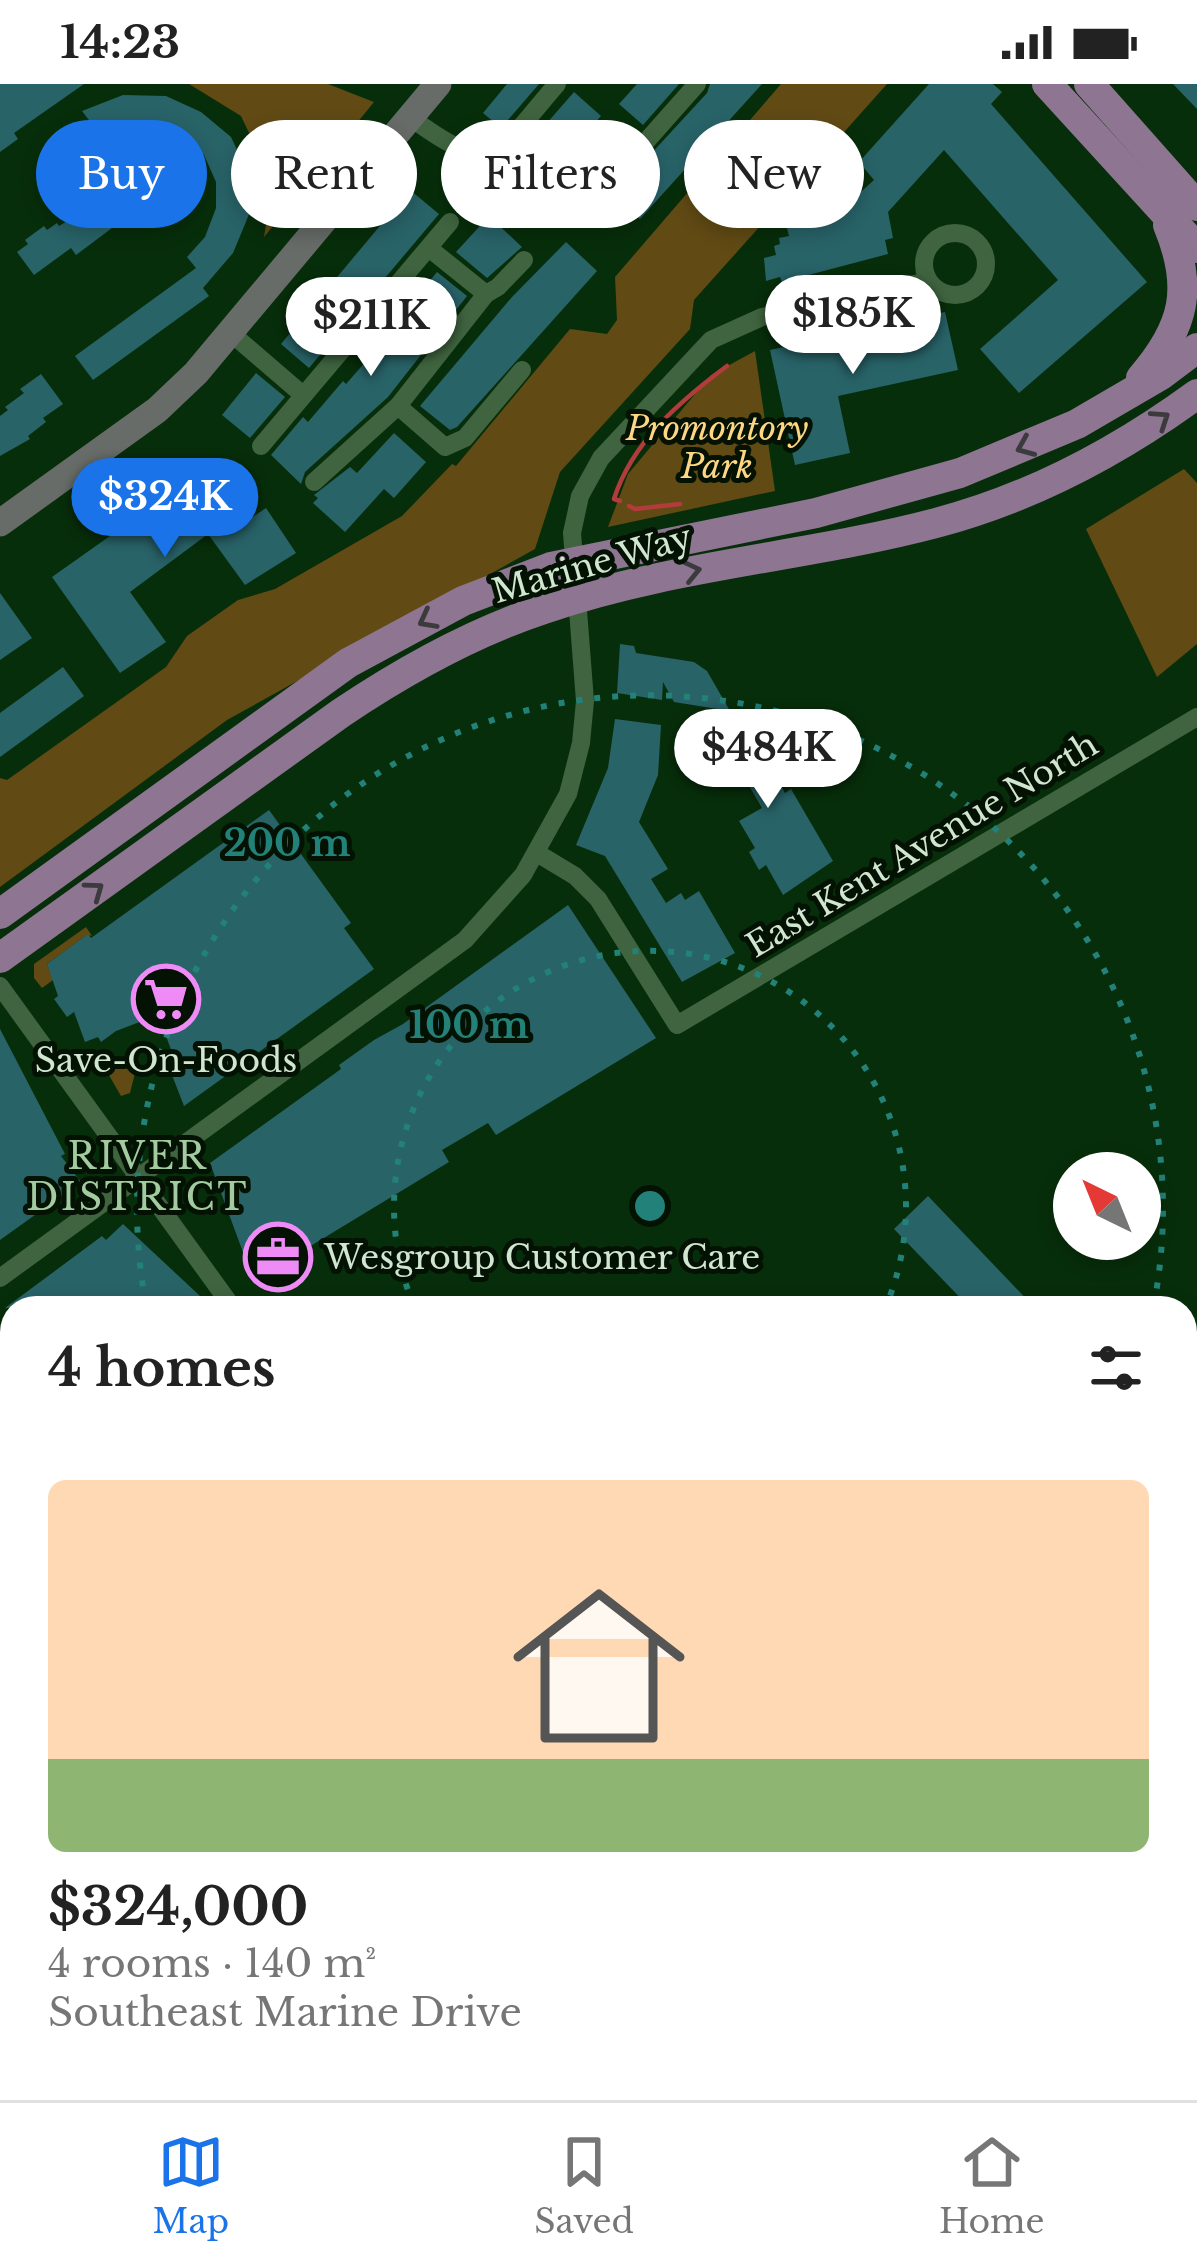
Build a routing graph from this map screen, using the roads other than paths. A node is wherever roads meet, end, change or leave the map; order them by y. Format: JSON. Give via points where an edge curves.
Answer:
{"nodes":[{"id":1,"x":438,"y":84,"type":"edge"},
{"id":2,"x":557,"y":84,"type":"edge"},
{"id":3,"x":697,"y":84,"type":"edge"},
{"id":4,"x":1047,"y":84,"type":"edge"},
{"id":5,"x":1089,"y":84,"type":"edge"},
{"id":6,"x":410,"y":117,"type":"junction"},
{"id":7,"x":660,"y":126,"type":"edge"},
{"id":8,"x":1197,"y":206,"type":"edge"},
{"id":9,"x":1161,"y":209,"type":"junction"},
{"id":10,"x":446,"y":228,"type":"edge"},
{"id":11,"x":1197,"y":248,"type":"edge"},
{"id":12,"x":430,"y":249,"type":"junction"},
{"id":13,"x":524,"y":260,"type":"dead end"},
{"id":14,"x":928,"y":281,"type":"dead end"},
{"id":15,"x":486,"y":294,"type":"junction"},
{"id":16,"x":232,"y":334,"type":"junction"},
{"id":17,"x":1197,"y":348,"type":"edge"},
{"id":18,"x":522,"y":370,"type":"dead end"},
{"id":19,"x":1128,"y":392,"type":"junction"},
{"id":20,"x":1197,"y":394,"type":"edge"},
{"id":21,"x":303,"y":395,"type":"junction"},
{"id":22,"x":398,"y":406,"type":"junction"},
{"id":23,"x":261,"y":446,"type":"dead end"},
{"id":24,"x":314,"y":482,"type":"dead end"},
{"id":25,"x":0,"y":523,"type":"edge"},
{"id":26,"x":574,"y":561,"type":"junction"},
{"id":27,"x":578,"y":599,"type":"junction"},
{"id":28,"x":1197,"y":717,"type":"edge"},
{"id":29,"x":537,"y":853,"type":"junction"},
{"id":30,"x":0,"y":914,"type":"edge"},
{"id":31,"x":0,"y":958,"type":"edge"},
{"id":32,"x":0,"y":986,"type":"edge"},
{"id":33,"x":138,"y":1177,"type":"junction"},
{"id":34,"x":0,"y":1278,"type":"edge"},
{"id":35,"x":224,"y":1296,"type":"edge"}],
"edges":[{"from":1,"to":6,"type":"street"},
{"from":2,"to":6,"type":"street","via":[[502,147],[484,154],[453,148]]},
{"from":3,"to":7,"type":"street"},
{"from":4,"to":9,"type":"main road"},
{"from":5,"to":8,"type":"main road"},
{"from":6,"to":16,"type":"street"},
{"from":9,"to":11,"type":"main road"},
{"from":9,"to":19,"type":"main road","via":[[1182,258],[1182,304],[1159,357]]},
{"from":10,"to":12,"type":"street"},
{"from":12,"to":15,"type":"street"},
{"from":12,"to":21,"type":"street"},
{"from":13,"to":15,"type":"street"},
{"from":14,"to":26,"type":"street","via":[[762,317],[711,340],[601,458],[580,496]]},
{"from":15,"to":22,"type":"street"},
{"from":16,"to":21,"type":"street"},
{"from":16,"to":25,"type":"street","via":[[157,410]]},
{"from":17,"to":19,"type":"main road","name":"Marine Way"},
{"from":18,"to":22,"type":"street","via":[[465,437],[445,447]]},
{"from":19,"to":26,"type":"main road","name":"Marine Way","one_way":true,"via":[[1077,424],[960,473],[816,513]]},
{"from":27,"to":20,"type":"main road","name":"Marine Way","one_way":true,"via":[[942,522],[1083,465]]},
{"from":21,"to":23,"type":"street"},
{"from":22,"to":24,"type":"street"},
{"from":26,"to":27,"type":"street"},
{"from":26,"to":30,"type":"main road","name":"Marine Way","one_way":true,"via":[[463,602],[349,663]]},
{"from":27,"to":29,"type":"street","via":[[581,743],[568,794]]},
{"from":31,"to":27,"type":"main road","name":"Marine Way","one_way":true,"via":[[395,677]]},
{"from":28,"to":29,"type":"street","name":"East Kent Avenue North","via":[[677,1024],[598,899]]},
{"from":29,"to":33,"type":"street","via":[[465,940]]},
{"from":32,"to":33,"type":"street"},
{"from":33,"to":34,"type":"street"},
{"from":33,"to":35,"type":"street"}]}
